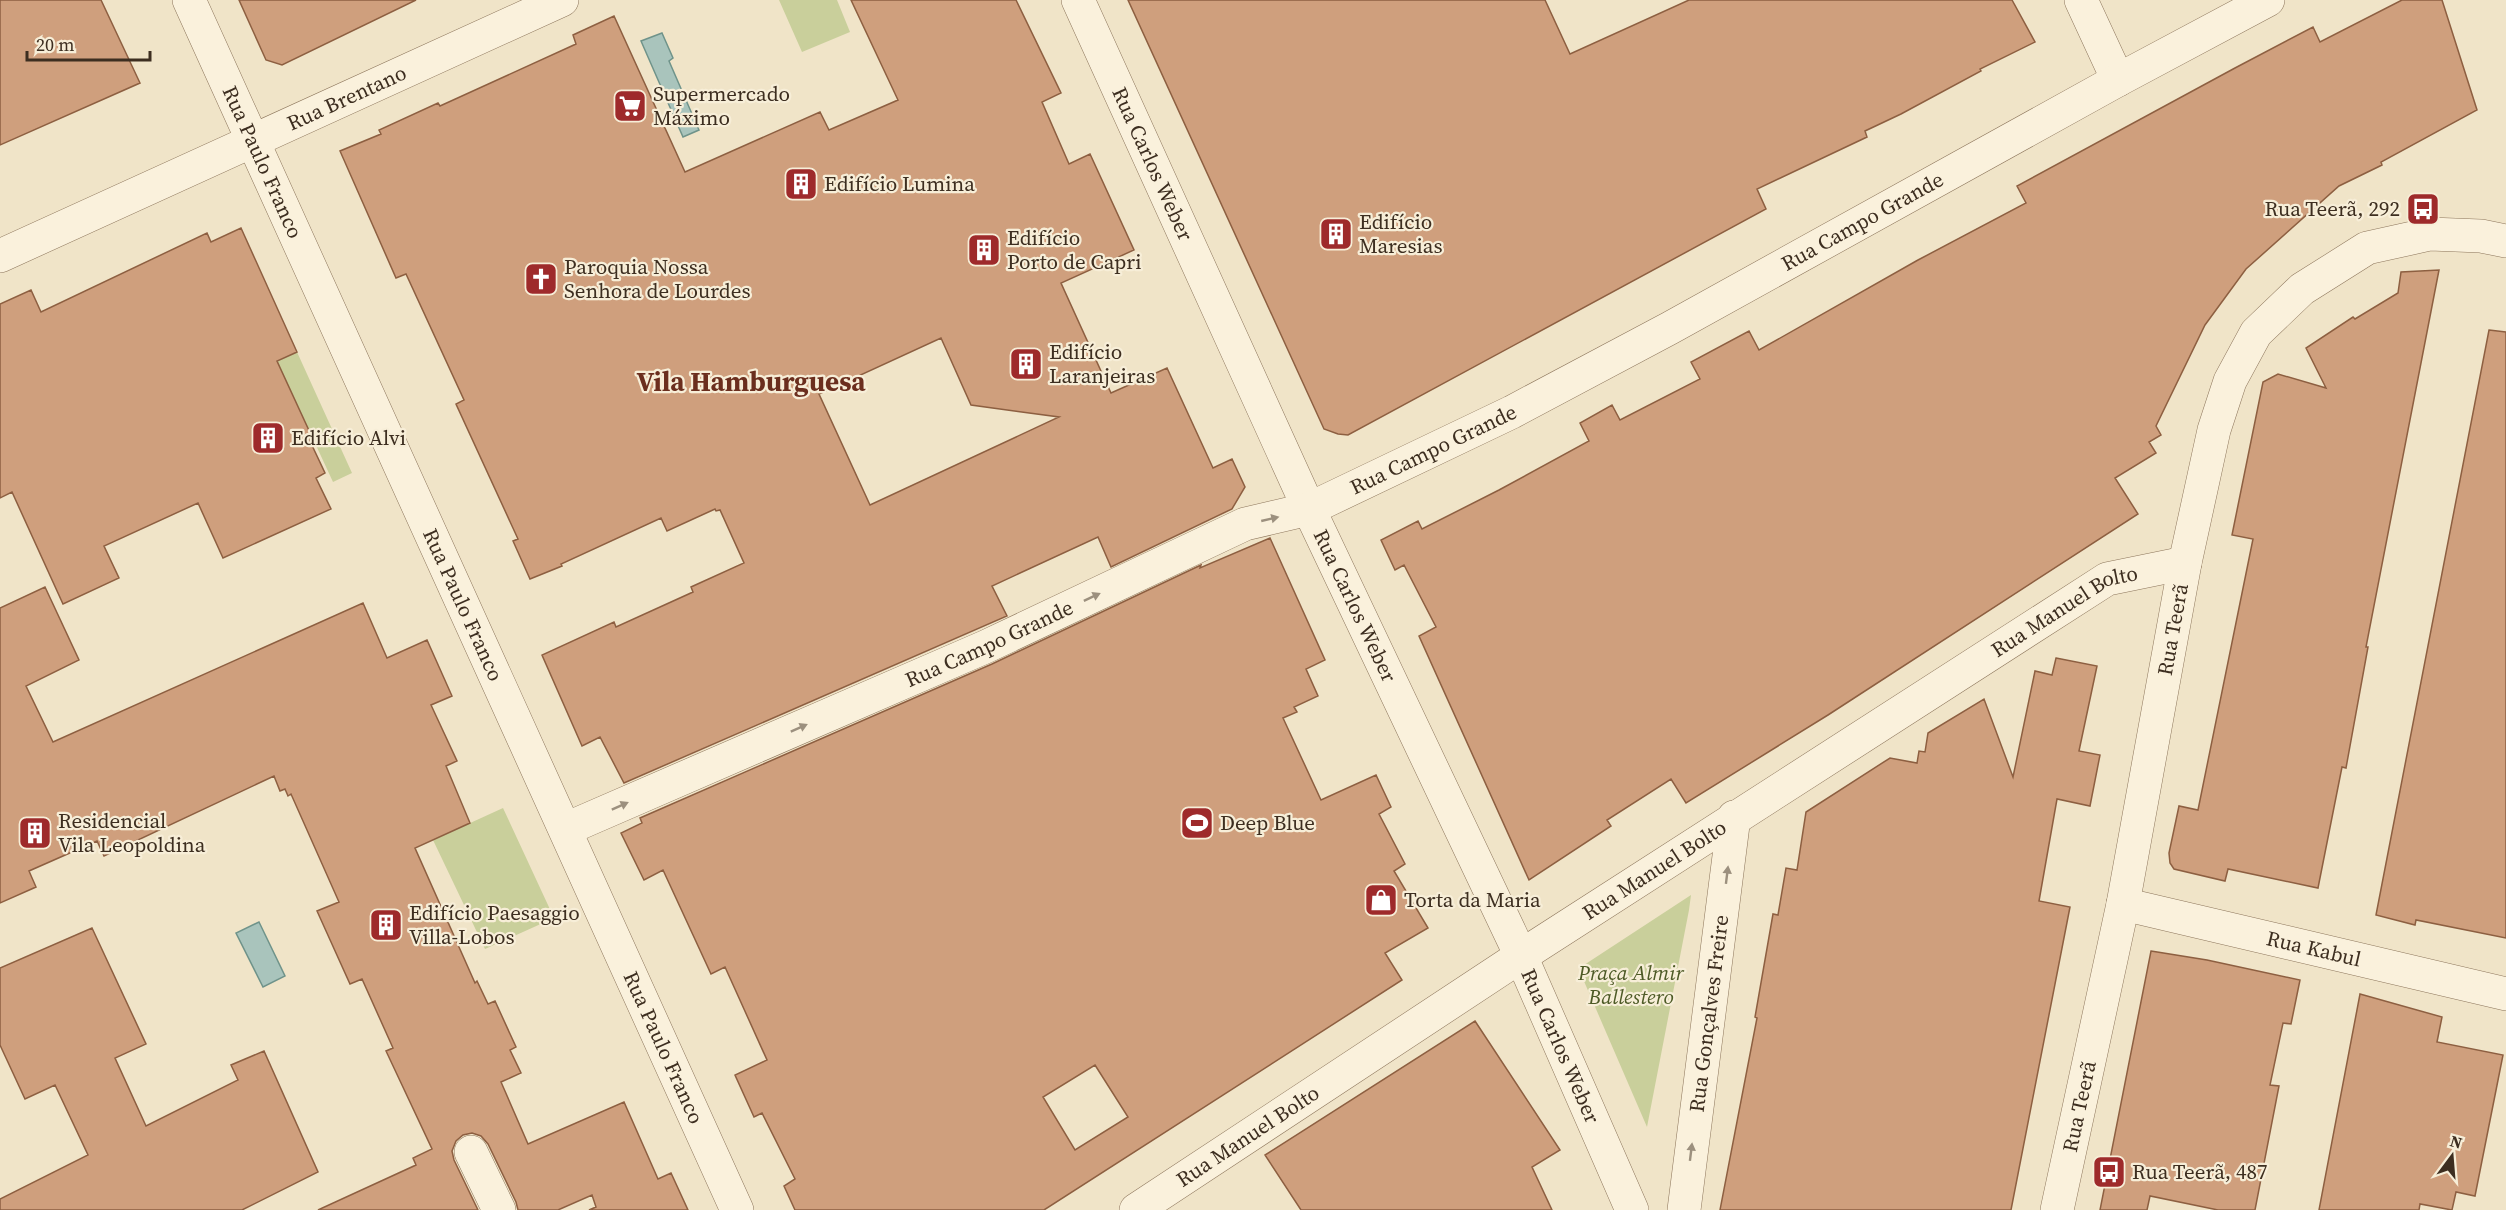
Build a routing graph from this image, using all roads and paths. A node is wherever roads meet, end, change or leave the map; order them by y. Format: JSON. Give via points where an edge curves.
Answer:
{"nodes":[{"id":1,"x":189,"y":0,"type":"edge"},
{"id":2,"x":562,"y":0,"type":"edge"},
{"id":3,"x":1078,"y":0,"type":"edge"},
{"id":4,"x":2081,"y":0,"type":"edge"},
{"id":5,"x":2268,"y":0,"type":"edge"},
{"id":6,"x":2118,"y":80,"type":"junction"},
{"id":7,"x":254,"y":139,"type":"junction"},
{"id":8,"x":2506,"y":241,"type":"edge"},
{"id":9,"x":0,"y":256,"type":"edge"},
{"id":10,"x":1310,"y":509,"type":"junction"},
{"id":11,"x":2185,"y":563,"type":"junction"},
{"id":12,"x":1734,"y":817,"type":"junction"},
{"id":13,"x":567,"y":829,"type":"junction"},
{"id":14,"x":2122,"y":904,"type":"junction"},
{"id":15,"x":1521,"y":956,"type":"junction"},
{"id":16,"x":2506,"y":994,"type":"edge"},
{"id":17,"x":471,"y":1152,"type":"dead end"},
{"id":18,"x":1184,"y":1197,"type":"edge"},
{"id":19,"x":499,"y":1210,"type":"edge"},
{"id":20,"x":737,"y":1210,"type":"edge"},
{"id":21,"x":1136,"y":1210,"type":"edge"},
{"id":22,"x":1632,"y":1210,"type":"edge"},
{"id":23,"x":1684,"y":1210,"type":"edge"},
{"id":24,"x":2057,"y":1210,"type":"edge"}],
"edges":[{"from":1,"to":7,"type":"street","name":"Rua Paulo Franco"},
{"from":2,"to":7,"type":"street","name":"Rua Brentano"},
{"from":3,"to":10,"type":"street","name":"Rua Carlos Weber"},
{"from":4,"to":6,"type":"street"},
{"from":5,"to":6,"type":"street","name":"Rua Campo Grande"},
{"from":6,"to":10,"type":"street","name":"Rua Campo Grande","via":[[1512,412]]},
{"from":7,"to":9,"type":"street","name":"Rua Brentano"},
{"from":7,"to":13,"type":"street","name":"Rua Paulo Franco"},
{"from":8,"to":11,"type":"street","name":"Rua Teerã","via":[[2430,234],[2367,248],[2302,288],[2256,333],[2230,381],[2217,420]]},
{"from":13,"to":10,"type":"street","name":"Rua Campo Grande","one_way":true,"via":[[985,647],[1245,524]]},
{"from":10,"to":15,"type":"street","name":"Rua Carlos Weber"},
{"from":11,"to":12,"type":"street","name":"Rua Manuel Bolto","via":[[2107,579]]},
{"from":11,"to":14,"type":"street","name":"Rua Teerã"},
{"from":12,"to":15,"type":"street","name":"Rua Manuel Bolto"},
{"from":23,"to":12,"type":"street","name":"Rua Gonçalves Freire","one_way":true},
{"from":13,"to":20,"type":"street","name":"Rua Paulo Franco"},
{"from":14,"to":16,"type":"street","name":"Rua Kabul"},
{"from":14,"to":24,"type":"street","name":"Rua Teerã"},
{"from":15,"to":18,"type":"street","name":"Rua Manuel Bolto"},
{"from":15,"to":22,"type":"street","name":"Rua Carlos Weber"},
{"from":17,"to":19,"type":"street"},
{"from":18,"to":21,"type":"street","name":"Rua Manuel Bolto"}]}
